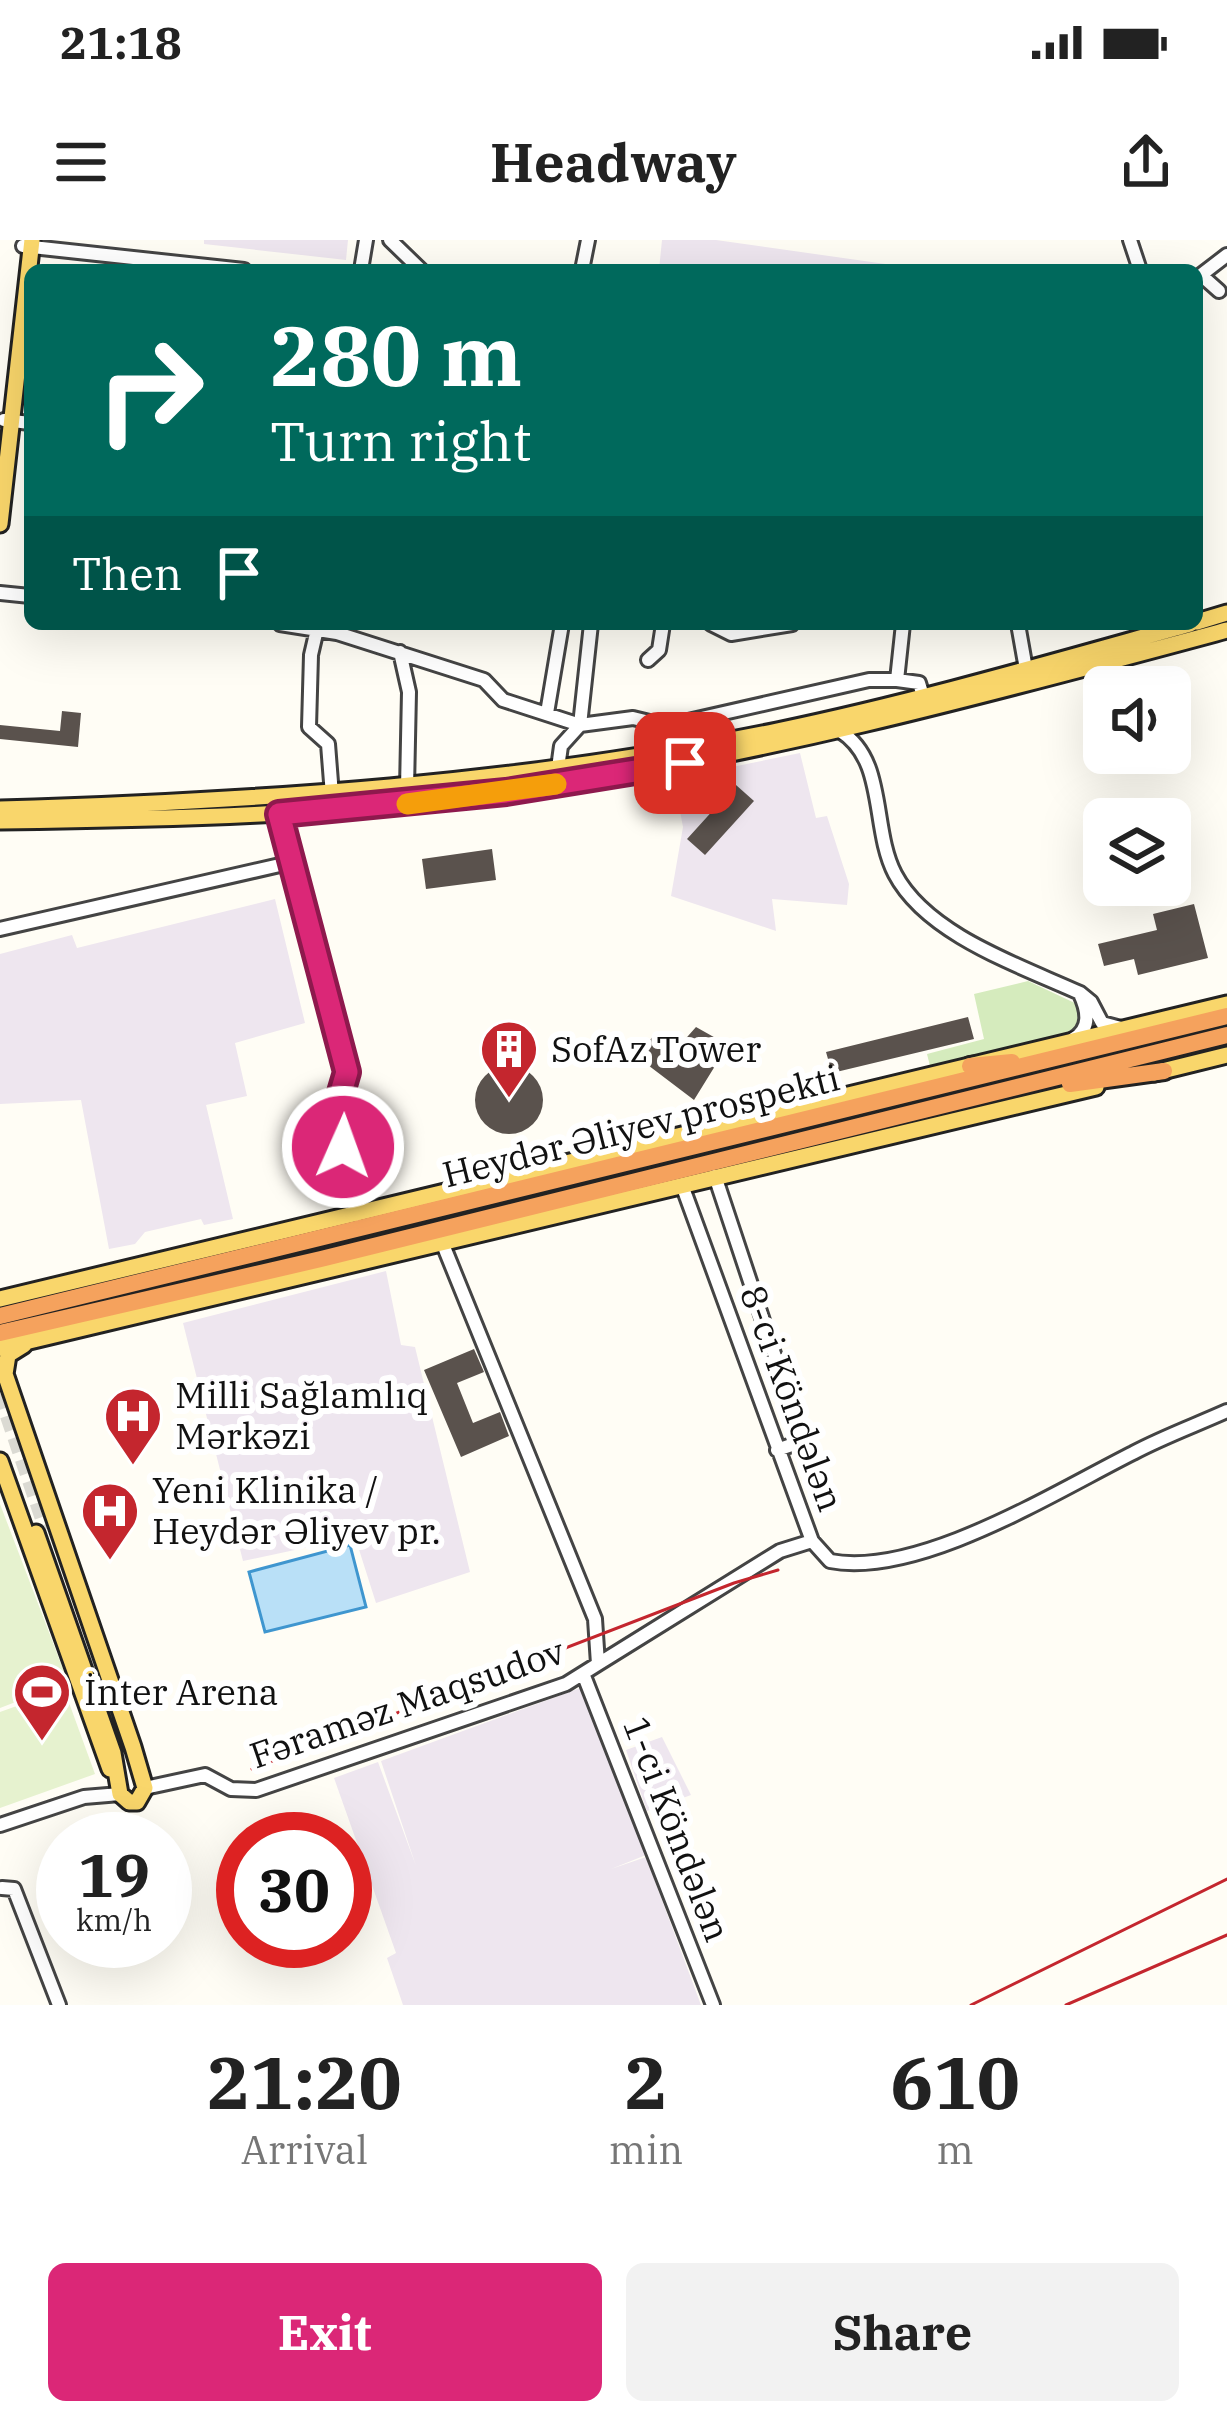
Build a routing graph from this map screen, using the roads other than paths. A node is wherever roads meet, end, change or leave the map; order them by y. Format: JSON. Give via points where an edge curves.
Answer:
{"nodes":[{"id":1,"x":390,"y":240,"type":"edge"},
{"id":2,"x":28,"y":243,"type":"edge"},
{"id":3,"x":134,"y":264,"type":"edge"},
{"id":4,"x":415,"y":264,"type":"edge"},
{"id":5,"x":24,"y":278,"type":"edge"},
{"id":6,"x":1203,"y":279,"type":"edge"},
{"id":7,"x":1219,"y":290,"type":"dead end"},
{"id":8,"x":8,"y":420,"type":"junction"},
{"id":9,"x":24,"y":422,"type":"edge"},
{"id":10,"x":0,"y":456,"type":"edge"},
{"id":11,"x":0,"y":524,"type":"edge"},
{"id":12,"x":317,"y":630,"type":"edge"},
{"id":13,"x":331,"y":630,"type":"edge"},
{"id":14,"x":561,"y":630,"type":"edge"},
{"id":15,"x":590,"y":630,"type":"edge"},
{"id":16,"x":662,"y":630,"type":"edge"},
{"id":17,"x":723,"y":630,"type":"edge"},
{"id":18,"x":755,"y":630,"type":"edge"},
{"id":19,"x":902,"y":630,"type":"edge"},
{"id":20,"x":1019,"y":630,"type":"edge"},
{"id":21,"x":1173,"y":630,"type":"edge"},
{"id":22,"x":1227,"y":630,"type":"edge"},
{"id":23,"x":400,"y":652,"type":"junction"},
{"id":24,"x":648,"y":660,"type":"dead end"},
{"id":25,"x":1060,"y":668,"type":"junction"},
{"id":26,"x":1026,"y":669,"type":"junction"},
{"id":27,"x":897,"y":680,"type":"junction"},
{"id":28,"x":923,"y":696,"type":"junction"},
{"id":29,"x":547,"y":713,"type":"junction"},
{"id":30,"x":875,"y":724,"type":"junction"},
{"id":31,"x":580,"y":725,"type":"junction"},
{"id":32,"x":654,"y":725,"type":"junction"},
{"id":33,"x":840,"y":731,"type":"junction"},
{"id":34,"x":777,"y":738,"type":"junction"},
{"id":35,"x":865,"y":753,"type":"junction"},
{"id":36,"x":650,"y":754,"type":"junction"},
{"id":37,"x":558,"y":769,"type":"junction"},
{"id":38,"x":407,"y":788,"type":"junction"},
{"id":39,"x":332,"y":794,"type":"junction"},
{"id":40,"x":0,"y":809,"type":"edge"},
{"id":41,"x":182,"y":812,"type":"junction"},
{"id":42,"x":279,"y":814,"type":"junction"},
{"id":43,"x":0,"y":821,"type":"edge"},
{"id":44,"x":293,"y":862,"type":"junction"},
{"id":45,"x":0,"y":929,"type":"edge"},
{"id":46,"x":1080,"y":993,"type":"junction"},
{"id":47,"x":1227,"y":1004,"type":"edge"},
{"id":48,"x":1227,"y":1016,"type":"edge"},
{"id":49,"x":1134,"y":1027,"type":"junction"},
{"id":50,"x":1227,"y":1035,"type":"edge"},
{"id":51,"x":1071,"y":1049,"type":"junction"},
{"id":52,"x":1227,"y":1055,"type":"edge"},
{"id":53,"x":970,"y":1066,"type":"joint"},
{"id":54,"x":1164,"y":1071,"type":"junction"},
{"id":55,"x":986,"y":1095,"type":"junction"},
{"id":56,"x":716,"y":1176,"type":"junction"},
{"id":57,"x":682,"y":1185,"type":"junction"},
{"id":58,"x":356,"y":1215,"type":"junction"},
{"id":59,"x":442,"y":1242,"type":"junction"},
{"id":60,"x":5,"y":1297,"type":"edge"},
{"id":61,"x":0,"y":1316,"type":"edge"},
{"id":62,"x":0,"y":1334,"type":"edge"},
{"id":63,"x":32,"y":1340,"type":"junction"},
{"id":64,"x":0,"y":1348,"type":"edge"},
{"id":65,"x":3,"y":1372,"type":"edge"},
{"id":66,"x":1227,"y":1411,"type":"edge"},
{"id":67,"x":777,"y":1450,"type":"junction"},
{"id":68,"x":0,"y":1461,"type":"edge"},
{"id":69,"x":50,"y":1507,"type":"junction"},
{"id":70,"x":17,"y":1513,"type":"junction"},
{"id":71,"x":812,"y":1541,"type":"junction"},
{"id":72,"x":598,"y":1664,"type":"junction"},
{"id":73,"x":584,"y":1676,"type":"junction"},
{"id":74,"x":141,"y":1780,"type":"junction"},
{"id":75,"x":118,"y":1786,"type":"junction"},
{"id":76,"x":0,"y":1825,"type":"edge"},
{"id":77,"x":1,"y":1885,"type":"edge"},
{"id":78,"x":59,"y":2005,"type":"edge"},
{"id":79,"x":713,"y":2005,"type":"edge"}],
"edges":[{"from":1,"to":4,"type":"street"},
{"from":2,"to":3,"type":"street"},
{"from":5,"to":8,"type":"main road"},
{"from":6,"to":7,"type":"street"},
{"from":8,"to":9,"type":"street"},
{"from":8,"to":10,"type":"main road"},
{"from":8,"to":11,"type":"main road"},
{"from":12,"to":39,"type":"street","via":[[309,728],[328,744]]},
{"from":13,"to":23,"type":"street"},
{"from":14,"to":29,"type":"street"},
{"from":15,"to":31,"type":"street"},
{"from":16,"to":24,"type":"street"},
{"from":17,"to":18,"type":"street"},
{"from":19,"to":27,"type":"street"},
{"from":20,"to":26,"type":"street"},
{"from":21,"to":25,"type":"main road"},
{"from":22,"to":25,"type":"main road"},
{"from":23,"to":29,"type":"street","via":[[484,680],[503,700]]},
{"from":23,"to":38,"type":"street","via":[[409,692]]},
{"from":25,"to":26,"type":"main road"},
{"from":25,"to":30,"type":"main road"},
{"from":26,"to":28,"type":"main road"},
{"from":27,"to":28,"type":"street","via":[[920,683]]},
{"from":27,"to":32,"type":"street"},
{"from":28,"to":34,"type":"main road"},
{"from":29,"to":31,"type":"street"},
{"from":30,"to":33,"type":"main road"},
{"from":30,"to":35,"type":"street"},
{"from":31,"to":32,"type":"street","via":[[633,718]]},
{"from":31,"to":37,"type":"street","via":[[561,746]]},
{"from":32,"to":36,"type":"street"},
{"from":33,"to":34,"type":"main road"},
{"from":33,"to":35,"type":"street"},
{"from":34,"to":36,"type":"main road"},
{"from":34,"to":42,"type":"main road","via":[[506,792]]},
{"from":35,"to":46,"type":"street","via":[[901,883],[958,935]]},
{"from":36,"to":37,"type":"main road"},
{"from":37,"to":38,"type":"main road"},
{"from":38,"to":39,"type":"main road"},
{"from":39,"to":41,"type":"main road"},
{"from":40,"to":41,"type":"main road"},
{"from":41,"to":42,"type":"main road"},
{"from":41,"to":43,"type":"main road"},
{"from":42,"to":44,"type":"street"},
{"from":44,"to":45,"type":"street"},
{"from":44,"to":58,"type":"street","via":[[347,1072],[337,1114]]},
{"from":46,"to":49,"type":"street","via":[[1106,1026]]},
{"from":46,"to":51,"type":"street","via":[[1086,1024]]},
{"from":47,"to":49,"type":"main road"},
{"from":48,"to":51,"type":"highway","name":"Heydər Əliyev prospekti"},
{"from":49,"to":51,"type":"main road"},
{"from":50,"to":55,"type":"highway","name":"Heydər Əliyev prospekti"},
{"from":51,"to":53,"type":"highway"},
{"from":51,"to":61,"type":"highway","name":"Heydər Əliyev prospekti"},
{"from":52,"to":54,"type":"main road"},
{"from":53,"to":58,"type":"main road"},
{"from":54,"to":55,"type":"highway"},
{"from":54,"to":56,"type":"main road"},
{"from":55,"to":62,"type":"highway","name":"Heydər Əliyev prospekti"},
{"from":56,"to":57,"type":"main road"},
{"from":56,"to":67,"type":"street","via":[[802,1441]]},
{"from":57,"to":59,"type":"main road"},
{"from":57,"to":67,"type":"street","name":"8-ci Köndələn"},
{"from":58,"to":60,"type":"main road"},
{"from":59,"to":63,"type":"main road"},
{"from":59,"to":72,"type":"street","name":"Fəraməz Maqsudov","via":[[596,1619]]},
{"from":63,"to":64,"type":"main road"},
{"from":63,"to":65,"type":"main road","via":[[8,1355]]},
{"from":65,"to":69,"type":"main road"},
{"from":66,"to":71,"type":"street","name":"8-ci Köndələn","via":[[1056,1496],[900,1558],[830,1561]]},
{"from":67,"to":71,"type":"street","name":"8-ci Köndələn"},
{"from":68,"to":70,"type":"main road"},
{"from":69,"to":70,"type":"main road","via":[[34,1521]]},
{"from":69,"to":74,"type":"main road"},
{"from":70,"to":75,"type":"main road"},
{"from":71,"to":72,"type":"street","via":[[780,1551]]},
{"from":72,"to":73,"type":"street","name":"Fəraməz Maqsudov"},
{"from":73,"to":74,"type":"street","name":"Fəraməz Maqsudov","via":[[256,1790],[231,1789],[205,1775]]},
{"from":73,"to":79,"type":"street","name":"1-ci Köndələn"},
{"from":74,"to":75,"type":"main road"},
{"from":74,"to":75,"type":"main road","via":[[122,1750],[41,1531]]},
{"from":75,"to":76,"type":"street"},
{"from":77,"to":78,"type":"street","via":[[14,1889]]}]}
